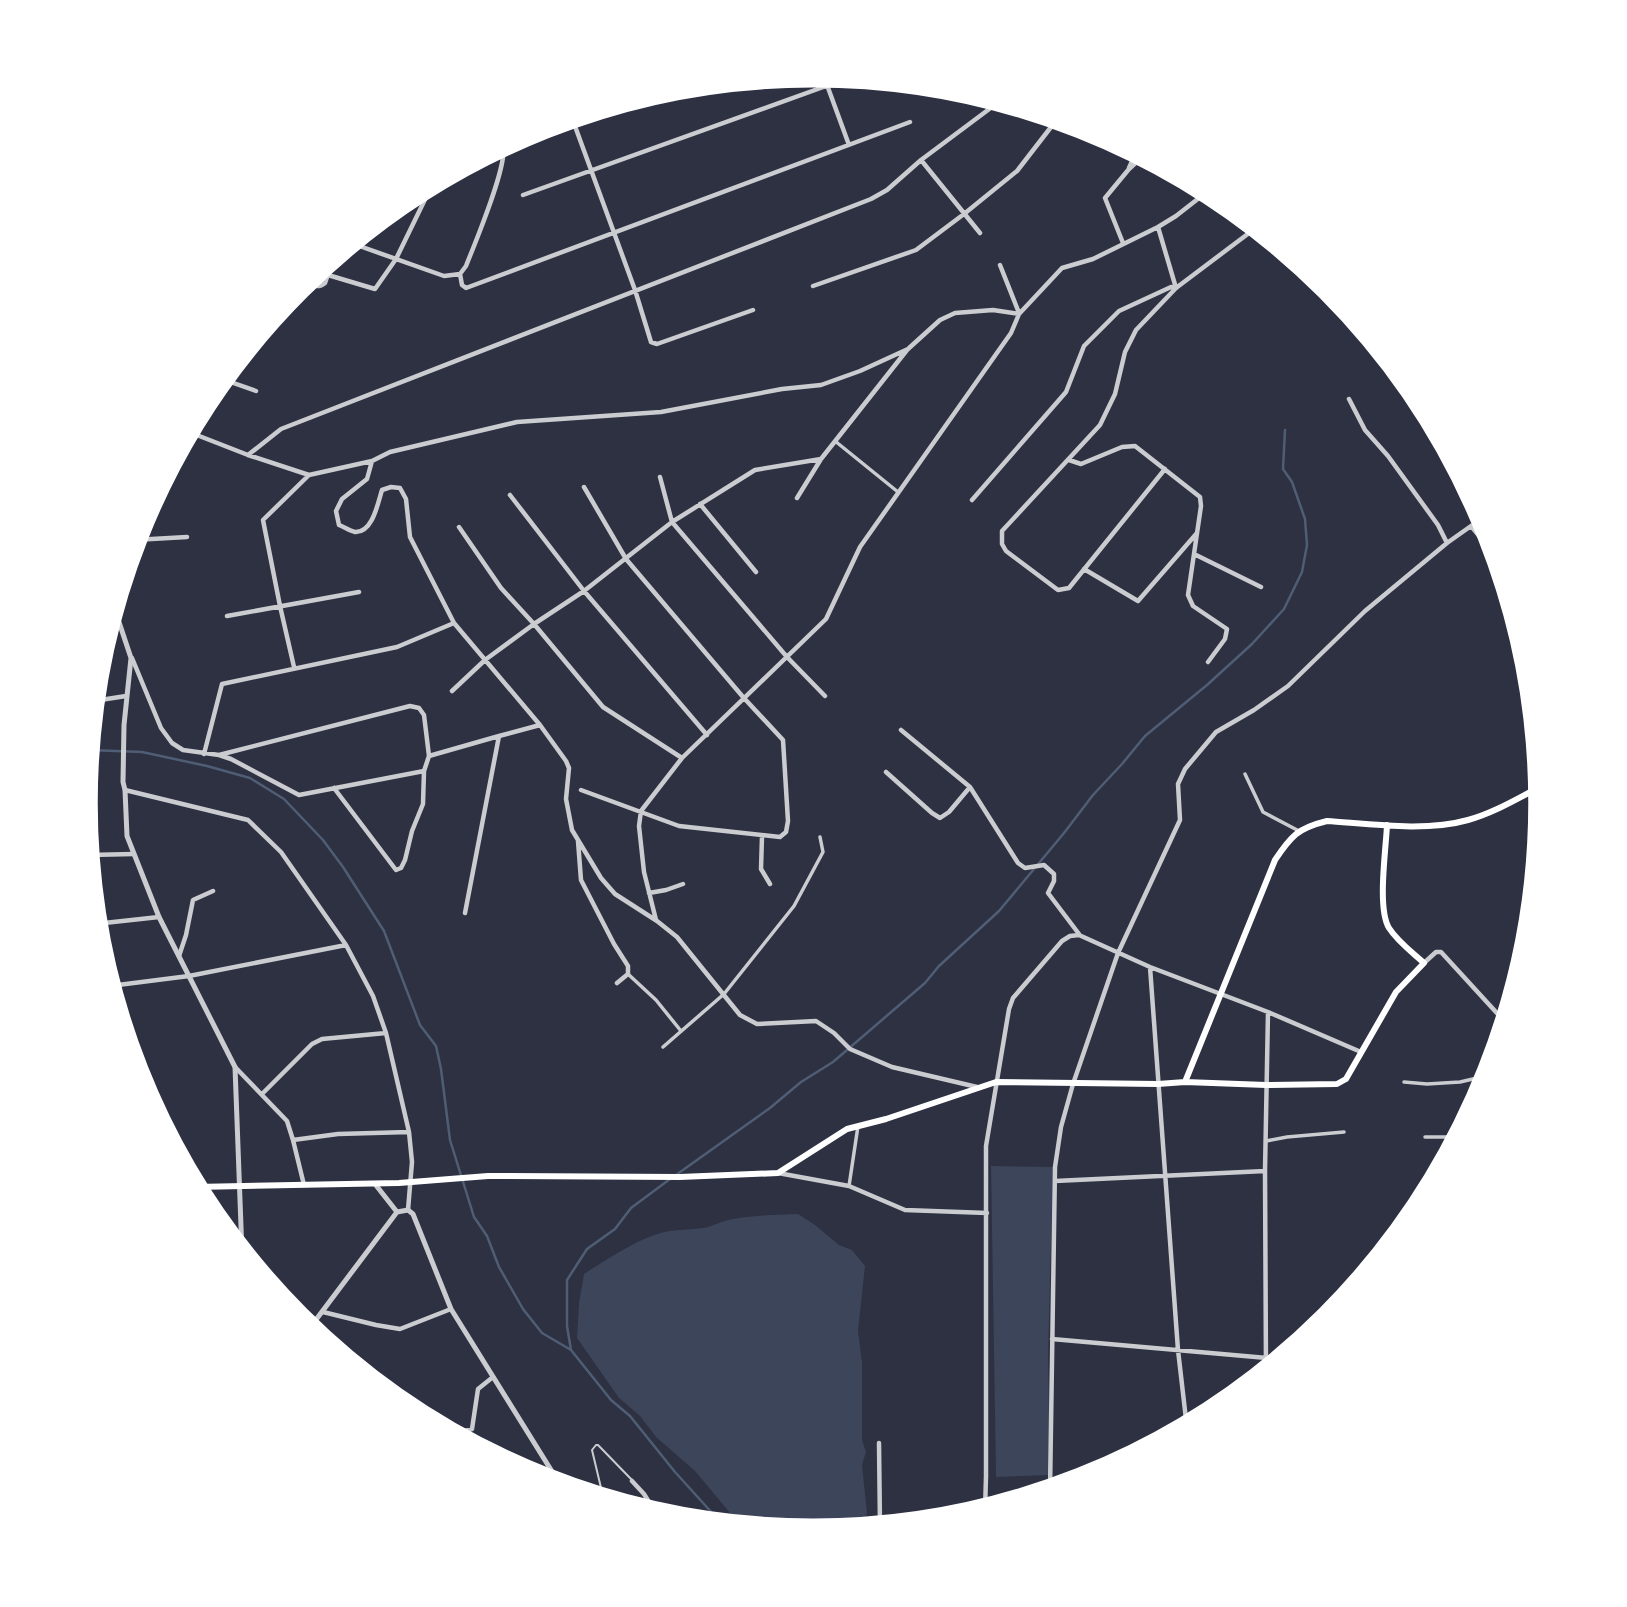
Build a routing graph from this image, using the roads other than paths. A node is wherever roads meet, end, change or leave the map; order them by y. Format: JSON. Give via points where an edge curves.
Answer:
{"nodes":[{"id":1,"x":824,"y":86,"type":"edge"},
{"id":2,"x":827,"y":86,"type":"edge"},
{"id":3,"x":990,"y":108,"type":"edge"},
{"id":4,"x":910,"y":122,"type":"dead end"},
{"id":5,"x":575,"y":127,"type":"edge"},
{"id":6,"x":1051,"y":127,"type":"edge"},
{"id":7,"x":849,"y":145,"type":"junction"},
{"id":8,"x":504,"y":156,"type":"edge"},
{"id":9,"x":921,"y":160,"type":"junction"},
{"id":10,"x":1132,"y":161,"type":"edge"},
{"id":11,"x":1136,"y":163,"type":"edge"},
{"id":12,"x":1129,"y":169,"type":"junction"},
{"id":13,"x":591,"y":171,"type":"junction"},
{"id":14,"x":523,"y":195,"type":"dead end"},
{"id":15,"x":1199,"y":199,"type":"edge"},
{"id":16,"x":424,"y":201,"type":"edge"},
{"id":17,"x":964,"y":214,"type":"junction"},
{"id":18,"x":1158,"y":227,"type":"junction"},
{"id":19,"x":615,"y":233,"type":"junction"},
{"id":20,"x":980,"y":233,"type":"dead end"},
{"id":21,"x":1249,"y":234,"type":"edge"},
{"id":22,"x":1123,"y":243,"type":"junction"},
{"id":23,"x":361,"y":247,"type":"edge"},
{"id":24,"x":396,"y":259,"type":"junction"},
{"id":25,"x":1000,"y":265,"type":"dead end"},
{"id":26,"x":460,"y":274,"type":"junction"},
{"id":27,"x":328,"y":275,"type":"joint"},
{"id":28,"x":813,"y":286,"type":"dead end"},
{"id":29,"x":316,"y":287,"type":"edge"},
{"id":30,"x":1176,"y":288,"type":"junction"},
{"id":31,"x":635,"y":290,"type":"junction"},
{"id":32,"x":752,"y":310,"type":"dead end"},
{"id":33,"x":1019,"y":314,"type":"junction"},
{"id":34,"x":908,"y":349,"type":"junction"},
{"id":35,"x":233,"y":383,"type":"edge"},
{"id":36,"x":256,"y":391,"type":"dead end"},
{"id":37,"x":1349,"y":399,"type":"dead end"},
{"id":38,"x":198,"y":436,"type":"edge"},
{"id":39,"x":835,"y":441,"type":"junction"},
{"id":40,"x":248,"y":455,"type":"junction"},
{"id":41,"x":821,"y":459,"type":"junction"},
{"id":42,"x":1069,"y":460,"type":"junction"},
{"id":43,"x":372,"y":461,"type":"junction"},
{"id":44,"x":1165,"y":469,"type":"junction"},
{"id":45,"x":309,"y":475,"type":"junction"},
{"id":46,"x":660,"y":477,"type":"dead end"},
{"id":47,"x":584,"y":487,"type":"dead end"},
{"id":48,"x":898,"y":492,"type":"junction"},
{"id":49,"x":510,"y":495,"type":"dead end"},
{"id":50,"x":797,"y":498,"type":"dead end"},
{"id":51,"x":972,"y":500,"type":"dead end"},
{"id":52,"x":700,"y":504,"type":"junction"},
{"id":53,"x":673,"y":522,"type":"junction"},
{"id":54,"x":1475,"y":525,"type":"edge"},
{"id":55,"x":1471,"y":526,"type":"junction"},
{"id":56,"x":459,"y":527,"type":"dead end"},
{"id":57,"x":1197,"y":532,"type":"junction"},
{"id":58,"x":187,"y":537,"type":"dead end"},
{"id":59,"x":1480,"y":537,"type":"edge"},
{"id":60,"x":146,"y":539,"type":"edge"},
{"id":61,"x":1447,"y":543,"type":"junction"},
{"id":62,"x":1194,"y":554,"type":"junction"},
{"id":63,"x":626,"y":559,"type":"junction"},
{"id":64,"x":1084,"y":569,"type":"junction"},
{"id":65,"x":756,"y":572,"type":"dead end"},
{"id":66,"x":1261,"y":587,"type":"dead end"},
{"id":67,"x":584,"y":591,"type":"junction"},
{"id":68,"x":359,"y":592,"type":"dead end"},
{"id":69,"x":280,"y":606,"type":"junction"},
{"id":70,"x":227,"y":616,"type":"dead end"},
{"id":71,"x":119,"y":622,"type":"edge"},
{"id":72,"x":454,"y":623,"type":"junction"},
{"id":73,"x":534,"y":624,"type":"junction"},
{"id":74,"x":131,"y":657,"type":"junction"},
{"id":75,"x":787,"y":657,"type":"junction"},
{"id":76,"x":485,"y":660,"type":"junction"},
{"id":77,"x":1208,"y":662,"type":"dead end"},
{"id":78,"x":294,"y":667,"type":"junction"},
{"id":79,"x":452,"y":691,"type":"dead end"},
{"id":80,"x":126,"y":696,"type":"junction"},
{"id":81,"x":825,"y":696,"type":"dead end"},
{"id":82,"x":743,"y":697,"type":"junction"},
{"id":83,"x":104,"y":699,"type":"edge"},
{"id":84,"x":540,"y":725,"type":"junction"},
{"id":85,"x":901,"y":730,"type":"dead end"},
{"id":86,"x":707,"y":735,"type":"junction"},
{"id":87,"x":499,"y":736,"type":"junction"},
{"id":88,"x":204,"y":754,"type":"junction"},
{"id":89,"x":219,"y":755,"type":"junction"},
{"id":90,"x":429,"y":756,"type":"junction"},
{"id":91,"x":682,"y":758,"type":"junction"},
{"id":92,"x":424,"y":771,"type":"junction"},
{"id":93,"x":886,"y":772,"type":"dead end"},
{"id":94,"x":1245,"y":775,"type":"dead end"},
{"id":95,"x":334,"y":788,"type":"junction"},
{"id":96,"x":970,"y":788,"type":"junction"},
{"id":97,"x":125,"y":790,"type":"junction"},
{"id":98,"x":581,"y":790,"type":"dead end"},
{"id":99,"x":1531,"y":792,"type":"edge"},
{"id":100,"x":641,"y":811,"type":"junction"},
{"id":101,"x":1387,"y":825,"type":"junction"},
{"id":102,"x":1299,"y":831,"type":"junction"},
{"id":103,"x":762,"y":836,"type":"junction"},
{"id":104,"x":820,"y":837,"type":"dead end"},
{"id":105,"x":578,"y":840,"type":"junction"},
{"id":106,"x":134,"y":854,"type":"junction"},
{"id":107,"x":98,"y":855,"type":"edge"},
{"id":108,"x":683,"y":884,"type":"dead end"},
{"id":109,"x":770,"y":884,"type":"dead end"},
{"id":110,"x":213,"y":891,"type":"dead end"},
{"id":111,"x":649,"y":893,"type":"junction"},
{"id":112,"x":465,"y":913,"type":"dead end"},
{"id":113,"x":159,"y":917,"type":"junction"},
{"id":114,"x":657,"y":921,"type":"junction"},
{"id":115,"x":106,"y":923,"type":"edge"},
{"id":116,"x":1079,"y":935,"type":"junction"},
{"id":117,"x":346,"y":944,"type":"junction"},
{"id":118,"x":1118,"y":953,"type":"junction"},
{"id":119,"x":179,"y":957,"type":"junction"},
{"id":120,"x":1424,"y":963,"type":"junction"},
{"id":121,"x":1150,"y":967,"type":"junction"},
{"id":122,"x":628,"y":974,"type":"junction"},
{"id":123,"x":189,"y":976,"type":"junction"},
{"id":124,"x":617,"y":983,"type":"dead end"},
{"id":125,"x":119,"y":985,"type":"edge"},
{"id":126,"x":724,"y":994,"type":"junction"},
{"id":127,"x":1222,"y":995,"type":"junction"},
{"id":128,"x":1268,"y":1012,"type":"junction"},
{"id":129,"x":1499,"y":1015,"type":"edge"},
{"id":130,"x":681,"y":1031,"type":"junction"},
{"id":131,"x":386,"y":1033,"type":"junction"},
{"id":132,"x":663,"y":1047,"type":"dead end"},
{"id":133,"x":1361,"y":1052,"type":"junction"},
{"id":134,"x":235,"y":1067,"type":"junction"},
{"id":135,"x":1477,"y":1078,"type":"edge"},
{"id":136,"x":996,"y":1082,"type":"junction"},
{"id":137,"x":1185,"y":1082,"type":"junction"},
{"id":138,"x":1404,"y":1082,"type":"dead end"},
{"id":139,"x":1073,"y":1084,"type":"junction"},
{"id":140,"x":1158,"y":1084,"type":"junction"},
{"id":141,"x":1266,"y":1085,"type":"junction"},
{"id":142,"x":978,"y":1088,"type":"junction"},
{"id":143,"x":262,"y":1094,"type":"junction"},
{"id":144,"x":858,"y":1126,"type":"junction"},
{"id":145,"x":409,"y":1132,"type":"junction"},
{"id":146,"x":1344,"y":1132,"type":"dead end"},
{"id":147,"x":1424,"y":1137,"type":"dead end"},
{"id":148,"x":1448,"y":1137,"type":"edge"},
{"id":149,"x":293,"y":1140,"type":"junction"},
{"id":150,"x":1265,"y":1141,"type":"junction"},
{"id":151,"x":1265,"y":1171,"type":"junction"},
{"id":152,"x":778,"y":1173,"type":"junction"},
{"id":153,"x":1166,"y":1176,"type":"junction"},
{"id":154,"x":1055,"y":1181,"type":"junction"},
{"id":155,"x":375,"y":1184,"type":"junction"},
{"id":156,"x":305,"y":1185,"type":"junction"},
{"id":157,"x":240,"y":1186,"type":"junction"},
{"id":158,"x":849,"y":1186,"type":"junction"},
{"id":159,"x":207,"y":1187,"type":"edge"},
{"id":160,"x":397,"y":1212,"type":"junction"},
{"id":161,"x":410,"y":1212,"type":"junction"},
{"id":162,"x":987,"y":1213,"type":"junction"},
{"id":163,"x":242,"y":1236,"type":"edge"},
{"id":164,"x":451,"y":1309,"type":"junction"},
{"id":165,"x":323,"y":1312,"type":"junction"},
{"id":166,"x":316,"y":1320,"type":"edge"},
{"id":167,"x":1052,"y":1339,"type":"junction"},
{"id":168,"x":1178,"y":1350,"type":"junction"},
{"id":169,"x":1266,"y":1358,"type":"joint"},
{"id":170,"x":493,"y":1377,"type":"junction"},
{"id":171,"x":1186,"y":1416,"type":"edge"},
{"id":172,"x":466,"y":1431,"type":"edge"},
{"id":173,"x":879,"y":1443,"type":"dead end"},
{"id":174,"x":551,"y":1471,"type":"edge"},
{"id":175,"x":632,"y":1481,"type":"joint"},
{"id":176,"x":1050,"y":1481,"type":"edge"},
{"id":177,"x":601,"y":1489,"type":"edge"},
{"id":178,"x":985,"y":1500,"type":"edge"},
{"id":179,"x":649,"y":1502,"type":"edge"},
{"id":180,"x":880,"y":1518,"type":"edge"}],
"edges":[{"from":1,"to":13,"type":"street"},
{"from":2,"to":7,"type":"street"},
{"from":3,"to":9,"type":"street"},
{"from":4,"to":7,"type":"street"},
{"from":5,"to":13,"type":"street"},
{"from":6,"to":17,"type":"street","via":[[1017,171]]},
{"from":7,"to":19,"type":"street"},
{"from":8,"to":26,"type":"street"},
{"from":9,"to":17,"type":"street"},
{"from":9,"to":31,"type":"street","via":[[871,199]]},
{"from":10,"to":12,"type":"street"},
{"from":11,"to":12,"type":"street"},
{"from":12,"to":22,"type":"street","via":[[1105,198]]},
{"from":13,"to":14,"type":"street"},
{"from":13,"to":19,"type":"street"},
{"from":15,"to":18,"type":"street"},
{"from":16,"to":24,"type":"street"},
{"from":17,"to":20,"type":"street"},
{"from":17,"to":28,"type":"street","via":[[916,250]]},
{"from":18,"to":22,"type":"street"},
{"from":18,"to":30,"type":"street"},
{"from":19,"to":26,"type":"street","via":[[466,288]]},
{"from":19,"to":31,"type":"street"},
{"from":21,"to":30,"type":"street"},
{"from":22,"to":33,"type":"street","via":[[1062,268]]},
{"from":23,"to":24,"type":"street"},
{"from":24,"to":26,"type":"street","via":[[444,276]]},
{"from":24,"to":27,"type":"street","via":[[375,289]]},
{"from":25,"to":33,"type":"street"},
{"from":27,"to":29,"type":"street","via":[[326,284]]},
{"from":30,"to":42,"type":"street","via":[[1136,330],[1100,425]]},
{"from":30,"to":51,"type":"street","via":[[1119,311],[1084,346],[1066,392]]},
{"from":31,"to":32,"type":"street","via":[[651,342],[657,344]]},
{"from":31,"to":40,"type":"street","via":[[281,429]]},
{"from":33,"to":34,"type":"street","via":[[993,310],[955,313],[940,320]]},
{"from":33,"to":48,"type":"street","via":[[1011,333]]},
{"from":34,"to":39,"type":"street"},
{"from":34,"to":43,"type":"street","via":[[821,385],[661,412],[517,422],[390,452]]},
{"from":35,"to":36,"type":"street"},
{"from":37,"to":61,"type":"street","via":[[1365,430]]},
{"from":38,"to":40,"type":"street"},
{"from":39,"to":41,"type":"street"},
{"from":39,"to":48,"type":"street"},
{"from":40,"to":45,"type":"street"},
{"from":41,"to":50,"type":"street"},
{"from":41,"to":52,"type":"street","via":[[755,470]]},
{"from":42,"to":44,"type":"street","via":[[1081,464],[1135,446]]},
{"from":42,"to":64,"type":"street","via":[[1002,531],[1002,544],[1058,590],[1069,588]]},
{"from":43,"to":45,"type":"street"},
{"from":43,"to":72,"type":"street","via":[[367,479],[342,499],[336,511],[339,525],[361,531],[369,525],[382,490],[400,488],[406,499],[410,537]]},
{"from":44,"to":57,"type":"street","via":[[1200,497]]},
{"from":44,"to":64,"type":"street"},
{"from":45,"to":69,"type":"street","via":[[263,520]]},
{"from":46,"to":53,"type":"street"},
{"from":47,"to":63,"type":"street"},
{"from":48,"to":75,"type":"street","via":[[860,547],[826,619]]},
{"from":49,"to":67,"type":"street"},
{"from":52,"to":53,"type":"street"},
{"from":52,"to":65,"type":"street"},
{"from":53,"to":63,"type":"street"},
{"from":53,"to":75,"type":"street"},
{"from":54,"to":55,"type":"street"},
{"from":55,"to":59,"type":"street"},
{"from":55,"to":61,"type":"street"},
{"from":56,"to":73,"type":"street","via":[[501,588]]},
{"from":57,"to":62,"type":"street"},
{"from":57,"to":64,"type":"street","via":[[1138,601]]},
{"from":58,"to":60,"type":"street"},
{"from":61,"to":118,"type":"street","via":[[1365,611],[1288,686],[1216,732],[1185,769],[1178,784],[1180,820]]},
{"from":62,"to":66,"type":"street"},
{"from":62,"to":77,"type":"street","via":[[1188,595],[1193,606],[1227,629]]},
{"from":63,"to":67,"type":"street"},
{"from":63,"to":82,"type":"street"},
{"from":67,"to":73,"type":"street"},
{"from":67,"to":86,"type":"street"},
{"from":68,"to":69,"type":"street"},
{"from":69,"to":70,"type":"street"},
{"from":69,"to":78,"type":"street"},
{"from":71,"to":74,"type":"street"},
{"from":72,"to":76,"type":"street"},
{"from":72,"to":78,"type":"street","via":[[397,647]]},
{"from":73,"to":76,"type":"street"},
{"from":73,"to":91,"type":"street","via":[[603,707]]},
{"from":74,"to":80,"type":"street"},
{"from":74,"to":88,"type":"street","via":[[172,743]]},
{"from":75,"to":81,"type":"street"},
{"from":75,"to":82,"type":"street"},
{"from":76,"to":79,"type":"street"},
{"from":76,"to":84,"type":"street"},
{"from":78,"to":88,"type":"street","via":[[222,684]]},
{"from":80,"to":83,"type":"street"},
{"from":80,"to":97,"type":"street"},
{"from":82,"to":86,"type":"street"},
{"from":82,"to":103,"type":"street","via":[[783,740],[786,832],[780,837]]},
{"from":84,"to":87,"type":"street"},
{"from":84,"to":105,"type":"street","via":[[569,768],[566,799]]},
{"from":85,"to":96,"type":"street"},
{"from":86,"to":91,"type":"street"},
{"from":87,"to":90,"type":"street"},
{"from":87,"to":112,"type":"street"},
{"from":88,"to":89,"type":"street"},
{"from":89,"to":90,"type":"street","via":[[410,706],[419,708],[424,716]]},
{"from":89,"to":95,"type":"street","via":[[299,794]]},
{"from":90,"to":92,"type":"street"},
{"from":91,"to":100,"type":"street"},
{"from":92,"to":95,"type":"street"},
{"from":92,"to":95,"type":"street","via":[[424,804],[405,860],[396,870]]},
{"from":93,"to":96,"type":"street","via":[[940,818]]},
{"from":94,"to":102,"type":"street","via":[[1263,812]]},
{"from":96,"to":116,"type":"street","via":[[1018,863],[1025,868],[1044,866],[1054,874],[1048,893]]},
{"from":97,"to":106,"type":"street","via":[[127,836]]},
{"from":97,"to":117,"type":"street","via":[[248,820],[282,852]]},
{"from":98,"to":100,"type":"street"},
{"from":99,"to":101,"type":"main road","via":[[1466,821]]},
{"from":100,"to":103,"type":"street","via":[[679,826]]},
{"from":100,"to":111,"type":"street","via":[[640,837]]},
{"from":101,"to":102,"type":"main road","via":[[1327,821]]},
{"from":101,"to":120,"type":"main road","via":[[1383,898],[1388,926]]},
{"from":102,"to":127,"type":"main road","via":[[1275,860]]},
{"from":103,"to":109,"type":"street","via":[[761,869]]},
{"from":104,"to":126,"type":"street","via":[[823,852],[794,906]]},
{"from":105,"to":114,"type":"street","via":[[615,894]]},
{"from":105,"to":122,"type":"street","via":[[581,880],[628,966]]},
{"from":106,"to":107,"type":"street"},
{"from":106,"to":113,"type":"street"},
{"from":108,"to":111,"type":"street"},
{"from":110,"to":119,"type":"street","via":[[193,900]]},
{"from":111,"to":114,"type":"street"},
{"from":113,"to":115,"type":"street"},
{"from":113,"to":119,"type":"street"},
{"from":114,"to":126,"type":"street","via":[[677,937]]},
{"from":116,"to":118,"type":"street"},
{"from":116,"to":136,"type":"street","via":[[1062,941],[1013,998]]},
{"from":117,"to":123,"type":"street"},
{"from":117,"to":131,"type":"street"},
{"from":118,"to":121,"type":"street"},
{"from":118,"to":139,"type":"street"},
{"from":119,"to":123,"type":"street"},
{"from":120,"to":129,"type":"street","via":[[1441,953]]},
{"from":120,"to":133,"type":"main road","via":[[1396,992]]},
{"from":121,"to":127,"type":"street"},
{"from":121,"to":140,"type":"street"},
{"from":122,"to":124,"type":"street"},
{"from":122,"to":130,"type":"street"},
{"from":123,"to":125,"type":"street"},
{"from":123,"to":134,"type":"street"},
{"from":126,"to":130,"type":"street"},
{"from":126,"to":142,"type":"street","via":[[740,1016],[757,1024],[816,1021],[850,1049],[892,1067]]},
{"from":127,"to":128,"type":"street"},
{"from":127,"to":137,"type":"main road"},
{"from":128,"to":133,"type":"street"},
{"from":128,"to":141,"type":"street"},
{"from":130,"to":132,"type":"street"},
{"from":131,"to":143,"type":"street","via":[[322,1038]]},
{"from":131,"to":145,"type":"street"},
{"from":133,"to":141,"type":"main road","via":[[1346,1079],[1337,1084]]},
{"from":134,"to":143,"type":"street"},
{"from":134,"to":157,"type":"street"},
{"from":135,"to":138,"type":"street"},
{"from":136,"to":139,"type":"main road"},
{"from":136,"to":142,"type":"main road"},
{"from":136,"to":162,"type":"street","via":[[986,1146]]},
{"from":137,"to":140,"type":"main road"},
{"from":137,"to":141,"type":"main road"},
{"from":139,"to":140,"type":"main road"},
{"from":139,"to":154,"type":"street","via":[[1061,1127]]},
{"from":140,"to":153,"type":"street"},
{"from":141,"to":150,"type":"street"},
{"from":142,"to":144,"type":"main road"},
{"from":143,"to":149,"type":"street","via":[[286,1121]]},
{"from":144,"to":152,"type":"main road"},
{"from":144,"to":158,"type":"street"},
{"from":145,"to":149,"type":"street"},
{"from":145,"to":161,"type":"street"},
{"from":146,"to":150,"type":"street"},
{"from":147,"to":148,"type":"street"},
{"from":149,"to":156,"type":"street"},
{"from":150,"to":151,"type":"street"},
{"from":151,"to":153,"type":"street"},
{"from":151,"to":169,"type":"street"},
{"from":152,"to":155,"type":"main road","via":[[488,1176]]},
{"from":152,"to":158,"type":"street"},
{"from":153,"to":154,"type":"street"},
{"from":153,"to":168,"type":"street"},
{"from":154,"to":167,"type":"street"},
{"from":155,"to":156,"type":"main road"},
{"from":155,"to":160,"type":"street"},
{"from":156,"to":157,"type":"main road"},
{"from":157,"to":159,"type":"main road"},
{"from":157,"to":163,"type":"street"},
{"from":158,"to":162,"type":"street","via":[[905,1210]]},
{"from":160,"to":161,"type":"street"},
{"from":160,"to":165,"type":"street"},
{"from":161,"to":164,"type":"street"},
{"from":162,"to":178,"type":"street"},
{"from":164,"to":165,"type":"street","via":[[400,1329]]},
{"from":164,"to":170,"type":"street"},
{"from":165,"to":166,"type":"street"},
{"from":167,"to":168,"type":"street"},
{"from":167,"to":176,"type":"street"},
{"from":168,"to":169,"type":"street"},
{"from":168,"to":171,"type":"street"},
{"from":170,"to":172,"type":"street","via":[[478,1389],[472,1429]]},
{"from":170,"to":174,"type":"street"},
{"from":173,"to":180,"type":"street"},
{"from":175,"to":177,"type":"lane","via":[[596,1445],[592,1450]]},
{"from":175,"to":179,"type":"street"}]}
